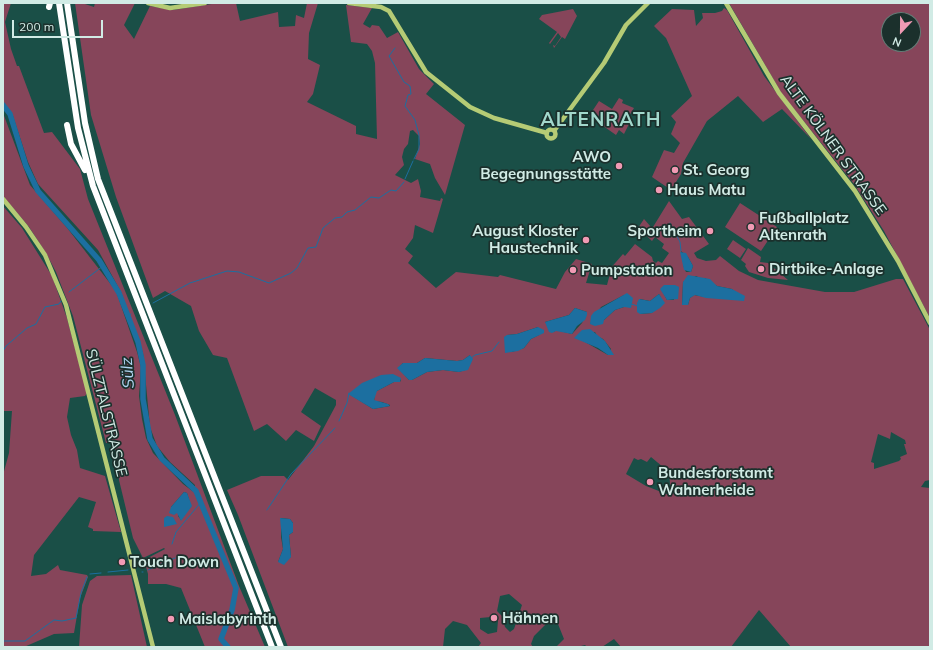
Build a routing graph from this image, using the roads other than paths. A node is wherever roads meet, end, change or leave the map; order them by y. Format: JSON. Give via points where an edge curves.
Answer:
{"nodes":[{"id":1,"x":59,"y":3,"type":"edge"},
{"id":2,"x":67,"y":3,"type":"edge"},
{"id":3,"x":148,"y":3,"type":"edge"},
{"id":4,"x":205,"y":3,"type":"edge"},
{"id":5,"x":349,"y":3,"type":"edge"},
{"id":6,"x":648,"y":3,"type":"edge"},
{"id":7,"x":726,"y":3,"type":"edge"},
{"id":8,"x":67,"y":125,"type":"dead end"},
{"id":9,"x":554,"y":131,"type":"junction"},
{"id":10,"x":546,"y":133,"type":"junction"},
{"id":11,"x":93,"y":186,"type":"junction"},
{"id":12,"x":3,"y":199,"type":"edge"},
{"id":13,"x":930,"y":323,"type":"edge"},
{"id":14,"x":153,"y":647,"type":"edge"},
{"id":15,"x":272,"y":647,"type":"edge"},
{"id":16,"x":281,"y":647,"type":"edge"}],
"edges":[{"from":1,"to":11,"type":"highway","via":[[78,128]]},
{"from":2,"to":16,"type":"highway","via":[[88,138],[98,179]]},
{"from":3,"to":4,"type":"main road","via":[[173,8]]},
{"from":5,"to":10,"type":"main road","via":[[381,7],[389,11],[426,72],[470,107],[494,118]]},
{"from":6,"to":9,"type":"main road","via":[[626,25],[604,63]]},
{"from":7,"to":13,"type":"main road","name":"ALTE KÖLNER STRASSE","via":[[779,93],[855,190],[894,255]]},
{"from":8,"to":11,"type":"highway","via":[[71,144]]},
{"from":9,"to":10,"type":"main road","via":[[549,130]]},
{"from":9,"to":10,"type":"main road","via":[[556,134],[553,139],[548,138]]},
{"from":11,"to":15,"type":"highway"},
{"from":12,"to":14,"type":"main road","name":"SÜLZTALSTRASSE","via":[[45,255],[66,305]]}]}
